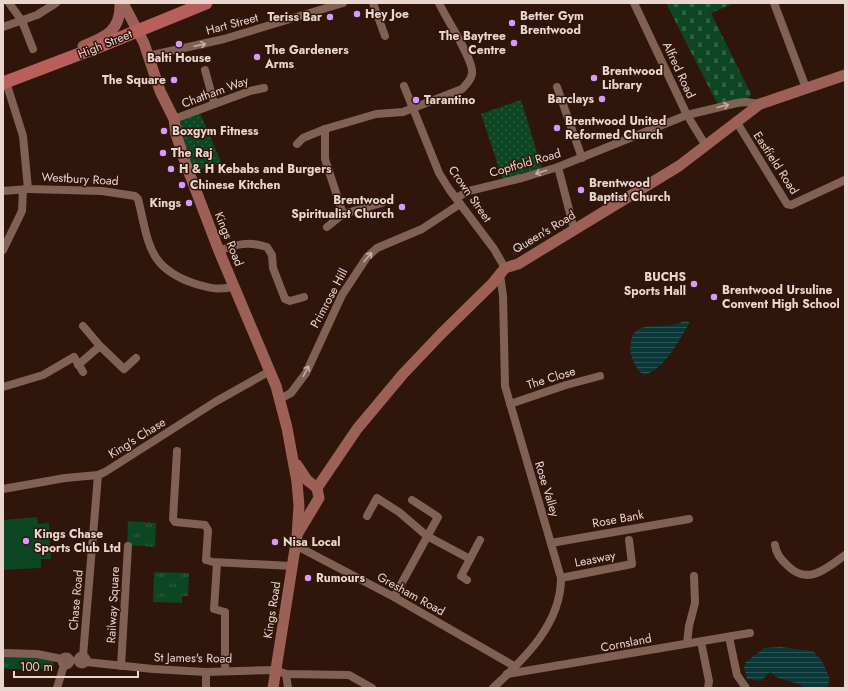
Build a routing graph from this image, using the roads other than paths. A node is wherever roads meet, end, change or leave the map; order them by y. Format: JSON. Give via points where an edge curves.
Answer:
{"nodes":[{"id":1,"x":9,"y":3,"type":"edge"},
{"id":2,"x":56,"y":3,"type":"edge"},
{"id":3,"x":122,"y":3,"type":"edge"},
{"id":4,"x":206,"y":3,"type":"edge"},
{"id":5,"x":343,"y":3,"type":"edge"},
{"id":6,"x":373,"y":3,"type":"edge"},
{"id":7,"x":439,"y":3,"type":"edge"},
{"id":8,"x":634,"y":3,"type":"edge"},
{"id":9,"x":774,"y":3,"type":"edge"},
{"id":10,"x":22,"y":21,"type":"junction"},
{"id":11,"x":3,"y":27,"type":"edge"},
{"id":12,"x":137,"y":31,"type":"junction"},
{"id":13,"x":385,"y":36,"type":"dead end"},
{"id":14,"x":33,"y":49,"type":"dead end"},
{"id":15,"x":148,"y":56,"type":"junction"},
{"id":16,"x":70,"y":58,"type":"junction"},
{"id":17,"x":205,"y":70,"type":"dead end"},
{"id":18,"x":845,"y":75,"type":"edge"},
{"id":19,"x":4,"y":82,"type":"edge"},
{"id":20,"x":404,"y":86,"type":"dead end"},
{"id":21,"x":557,"y":87,"type":"dead end"},
{"id":22,"x":264,"y":88,"type":"dead end"},
{"id":23,"x":806,"y":88,"type":"junction"},
{"id":24,"x":214,"y":103,"type":"junction"},
{"id":25,"x":760,"y":104,"type":"junction"},
{"id":26,"x":413,"y":108,"type":"junction"},
{"id":27,"x":687,"y":115,"type":"junction"},
{"id":28,"x":174,"y":118,"type":"junction"},
{"id":29,"x":736,"y":121,"type":"junction"},
{"id":30,"x":324,"y":129,"type":"junction"},
{"id":31,"x":297,"y":144,"type":"dead end"},
{"id":32,"x":706,"y":146,"type":"junction"},
{"id":33,"x":582,"y":158,"type":"junction"},
{"id":34,"x":558,"y":167,"type":"junction"},
{"id":35,"x":845,"y":180,"type":"edge"},
{"id":36,"x":25,"y":190,"type":"junction"},
{"id":37,"x":3,"y":191,"type":"edge"},
{"id":38,"x":458,"y":201,"type":"junction"},
{"id":39,"x":382,"y":203,"type":"dead end"},
{"id":40,"x":343,"y":214,"type":"junction"},
{"id":41,"x":327,"y":227,"type":"dead end"},
{"id":42,"x":574,"y":229,"type":"junction"},
{"id":43,"x":3,"y":250,"type":"edge"},
{"id":44,"x":219,"y":251,"type":"junction"},
{"id":45,"x":503,"y":271,"type":"junction"},
{"id":46,"x":234,"y":286,"type":"junction"},
{"id":47,"x":304,"y":297,"type":"dead end"},
{"id":48,"x":83,"y":326,"type":"dead end"},
{"id":49,"x":100,"y":346,"type":"junction"},
{"id":50,"x":136,"y":358,"type":"dead end"},
{"id":51,"x":270,"y":371,"type":"junction"},
{"id":52,"x":600,"y":376,"type":"dead end"},
{"id":53,"x":3,"y":387,"type":"edge"},
{"id":54,"x":280,"y":399,"type":"junction"},
{"id":55,"x":510,"y":404,"type":"junction"},
{"id":56,"x":177,"y":451,"type":"dead end"},
{"id":57,"x":293,"y":458,"type":"junction"},
{"id":58,"x":98,"y":475,"type":"junction"},
{"id":59,"x":315,"y":486,"type":"junction"},
{"id":60,"x":3,"y":489,"type":"edge"},
{"id":61,"x":298,"y":495,"type":"junction"},
{"id":62,"x":412,"y":500,"type":"dead end"},
{"id":63,"x":318,"y":501,"type":"junction"},
{"id":64,"x":367,"y":516,"type":"dead end"},
{"id":65,"x":689,"y":519,"type":"dead end"},
{"id":66,"x":427,"y":536,"type":"junction"},
{"id":67,"x":296,"y":540,"type":"junction"},
{"id":68,"x":480,"y":540,"type":"dead end"},
{"id":69,"x":629,"y":540,"type":"dead end"},
{"id":70,"x":551,"y":543,"type":"junction"},
{"id":71,"x":775,"y":545,"type":"dead end"},
{"id":72,"x":128,"y":546,"type":"dead end"},
{"id":73,"x":845,"y":555,"type":"edge"},
{"id":74,"x":470,"y":559,"type":"junction"},
{"id":75,"x":217,"y":562,"type":"junction"},
{"id":76,"x":291,"y":566,"type":"junction"},
{"id":77,"x":694,"y":576,"type":"dead end"},
{"id":78,"x":561,"y":578,"type":"junction"},
{"id":79,"x":467,"y":580,"type":"dead end"},
{"id":80,"x":394,"y":597,"type":"junction"},
{"id":81,"x":750,"y":633,"type":"dead end"},
{"id":82,"x":729,"y":637,"type":"junction"},
{"id":83,"x":701,"y":642,"type":"junction"},
{"id":84,"x":687,"y":644,"type":"junction"},
{"id":85,"x":3,"y":653,"type":"edge"},
{"id":86,"x":74,"y":661,"type":"junction"},
{"id":87,"x":121,"y":666,"type":"junction"},
{"id":88,"x":514,"y":666,"type":"junction"},
{"id":89,"x":275,"y":670,"type":"junction"},
{"id":90,"x":225,"y":671,"type":"junction"},
{"id":91,"x":206,"y":672,"type":"junction"},
{"id":92,"x":286,"y":674,"type":"junction"},
{"id":93,"x":507,"y":674,"type":"junction"},
{"id":94,"x":57,"y":688,"type":"edge"},
{"id":95,"x":206,"y":688,"type":"edge"},
{"id":96,"x":273,"y":688,"type":"edge"},
{"id":97,"x":288,"y":688,"type":"edge"},
{"id":98,"x":372,"y":688,"type":"edge"},
{"id":99,"x":493,"y":688,"type":"edge"},
{"id":100,"x":708,"y":688,"type":"edge"},
{"id":101,"x":746,"y":688,"type":"edge"}],
"edges":[{"from":1,"to":10,"type":"street"},
{"from":2,"to":10,"type":"street"},
{"from":3,"to":12,"type":"main road","name":"Kings Road"},
{"from":3,"to":16,"type":"main road","via":[[118,21],[113,29],[103,38],[77,49]]},
{"from":4,"to":12,"type":"main road","name":"High Street"},
{"from":15,"to":5,"type":"street","name":"Hart Street","one_way":true,"via":[[224,39]]},
{"from":6,"to":13,"type":"street"},
{"from":7,"to":26,"type":"street","via":[[470,61],[472,73],[462,89]]},
{"from":8,"to":27,"type":"street","name":"Alfred Road"},
{"from":9,"to":23,"type":"street"},
{"from":10,"to":11,"type":"street"},
{"from":10,"to":14,"type":"street"},
{"from":12,"to":15,"type":"main road","name":"Kings Road"},
{"from":12,"to":16,"type":"main road","name":"High Street"},
{"from":15,"to":28,"type":"main road","name":"Kings Road","via":[[160,91]]},
{"from":16,"to":19,"type":"main road","name":"High Street"},
{"from":17,"to":24,"type":"street"},
{"from":18,"to":23,"type":"main road","name":"Queen's Road"},
{"from":19,"to":36,"type":"street","name":"Westbury Road","via":[[23,136]]},
{"from":20,"to":26,"type":"street","name":"Crown Street"},
{"from":21,"to":33,"type":"street"},
{"from":22,"to":24,"type":"street","name":"Chatham Way"},
{"from":23,"to":25,"type":"main road","name":"Queen's Road"},
{"from":24,"to":28,"type":"street","name":"Chatham Way"},
{"from":27,"to":25,"type":"street","name":"Coptfold Road","one_way":true,"via":[[737,103]]},
{"from":25,"to":29,"type":"main road","name":"Queen's Road"},
{"from":26,"to":30,"type":"street","via":[[404,112],[370,115]]},
{"from":26,"to":38,"type":"street","name":"Crown Street","via":[[439,173]]},
{"from":27,"to":32,"type":"street","name":"Alfred Road"},
{"from":27,"to":33,"type":"street","name":"Coptfold Road"},
{"from":28,"to":44,"type":"main road","name":"Kings Road","via":[[181,152]]},
{"from":29,"to":32,"type":"main road","name":"Queen's Road"},
{"from":29,"to":35,"type":"street","name":"Eastfield Road","via":[[787,204],[791,205]]},
{"from":30,"to":31,"type":"street","via":[[302,138]]},
{"from":30,"to":40,"type":"street","via":[[325,159]]},
{"from":32,"to":42,"type":"main road","name":"Queen's Road","via":[[666,174]]},
{"from":33,"to":34,"type":"street","name":"Coptfold Road"},
{"from":34,"to":38,"type":"street","name":"Coptfold Road","one_way":true,"via":[[469,191]]},
{"from":34,"to":42,"type":"street"},
{"from":36,"to":37,"type":"street"},
{"from":36,"to":43,"type":"street","via":[[22,211]]},
{"from":36,"to":46,"type":"street","name":"Westbury Road","via":[[102,191],[135,196],[151,247],[167,271],[179,278],[211,288],[224,290]]},
{"from":38,"to":45,"type":"street","name":"Crown Street","via":[[494,249]]},
{"from":54,"to":38,"type":"street","name":"Primrose Hill","one_way":true,"via":[[291,393],[306,373],[342,295],[367,257],[377,248],[422,229]]},
{"from":39,"to":40,"type":"street"},
{"from":40,"to":41,"type":"street"},
{"from":42,"to":45,"type":"main road","name":"Queen's Road"},
{"from":44,"to":46,"type":"main road","name":"Kings Road"},
{"from":44,"to":47,"type":"street","via":[[238,243],[267,247],[272,255],[285,299],[290,301]]},
{"from":45,"to":55,"type":"street","name":"Rose Valley","via":[[504,375]]},
{"from":45,"to":59,"type":"main road","name":"Queen's Road","via":[[388,391]]},
{"from":46,"to":51,"type":"main road","name":"Kings Road"},
{"from":48,"to":49,"type":"street"},
{"from":49,"to":50,"type":"street","via":[[124,369]]},
{"from":49,"to":53,"type":"street","via":[[81,369],[74,357],[43,375]]},
{"from":51,"to":54,"type":"main road","name":"Kings Road"},
{"from":51,"to":58,"type":"street","name":"King's Chase"},
{"from":52,"to":55,"type":"street","name":"The Close"},
{"from":54,"to":57,"type":"main road","name":"Kings Road"},
{"from":55,"to":70,"type":"street","name":"Rose Valley"},
{"from":56,"to":75,"type":"street","via":[[173,520],[205,525],[208,530],[206,560]]},
{"from":57,"to":59,"type":"main road","name":"Kings Road","via":[[304,476]]},
{"from":57,"to":61,"type":"main road","name":"Kings Road"},
{"from":58,"to":60,"type":"street","name":"King's Chase"},
{"from":58,"to":86,"type":"street","name":"Chase Road"},
{"from":59,"to":61,"type":"main road","via":[[303,485]]},
{"from":59,"to":63,"type":"main road"},
{"from":61,"to":63,"type":"main road","via":[[301,502],[309,506]]},
{"from":61,"to":67,"type":"main road","name":"Kings Road"},
{"from":62,"to":66,"type":"street","via":[[438,517]]},
{"from":63,"to":67,"type":"main road","name":"Kings Road"},
{"from":64,"to":66,"type":"street","via":[[377,498],[399,512]]},
{"from":65,"to":70,"type":"street","name":"Rose Bank"},
{"from":66,"to":74,"type":"street"},
{"from":66,"to":80,"type":"street"},
{"from":67,"to":76,"type":"main road","name":"Kings Road"},
{"from":67,"to":80,"type":"street","name":"Gresham Road"},
{"from":68,"to":74,"type":"street"},
{"from":69,"to":78,"type":"street","name":"Leasway","via":[[632,564]]},
{"from":70,"to":78,"type":"street","name":"Rose Valley"},
{"from":71,"to":73,"type":"street","via":[[778,556],[795,574],[802,576],[833,565]]},
{"from":72,"to":87,"type":"street","name":"Railway Square"},
{"from":74,"to":79,"type":"street","via":[[461,576]]},
{"from":75,"to":76,"type":"street"},
{"from":75,"to":90,"type":"street","via":[[214,609],[225,612]]},
{"from":76,"to":89,"type":"main road","name":"Kings Road"},
{"from":77,"to":84,"type":"street","via":[[695,603]]},
{"from":78,"to":88,"type":"street","name":"Rose Valley","via":[[561,592],[549,623],[532,648]]},
{"from":80,"to":88,"type":"street","name":"Gresham Road"},
{"from":81,"to":82,"type":"street","name":"Cornsland"},
{"from":82,"to":83,"type":"street","name":"Cornsland"},
{"from":82,"to":101,"type":"street","via":[[737,675]]},
{"from":83,"to":84,"type":"street","name":"Cornsland"},
{"from":83,"to":100,"type":"street","via":[[709,681]]},
{"from":84,"to":93,"type":"street","name":"Cornsland"},
{"from":85,"to":86,"type":"street","name":"St James's Road","via":[[37,654]]},
{"from":86,"to":87,"type":"street","name":"St James's Road"},
{"from":86,"to":94,"type":"street","name":"Chase Road"},
{"from":87,"to":91,"type":"street","name":"St James's Road"},
{"from":88,"to":93,"type":"street","name":"Rose Valley"},
{"from":89,"to":90,"type":"street","name":"St James's Road"},
{"from":89,"to":92,"type":"street"},
{"from":89,"to":96,"type":"main road","name":"Kings Road"},
{"from":90,"to":91,"type":"street","name":"St James's Road"},
{"from":91,"to":95,"type":"street"},
{"from":92,"to":97,"type":"street"},
{"from":92,"to":98,"type":"street","via":[[349,675]]},
{"from":93,"to":99,"type":"street","name":"Rose Valley"}]}
